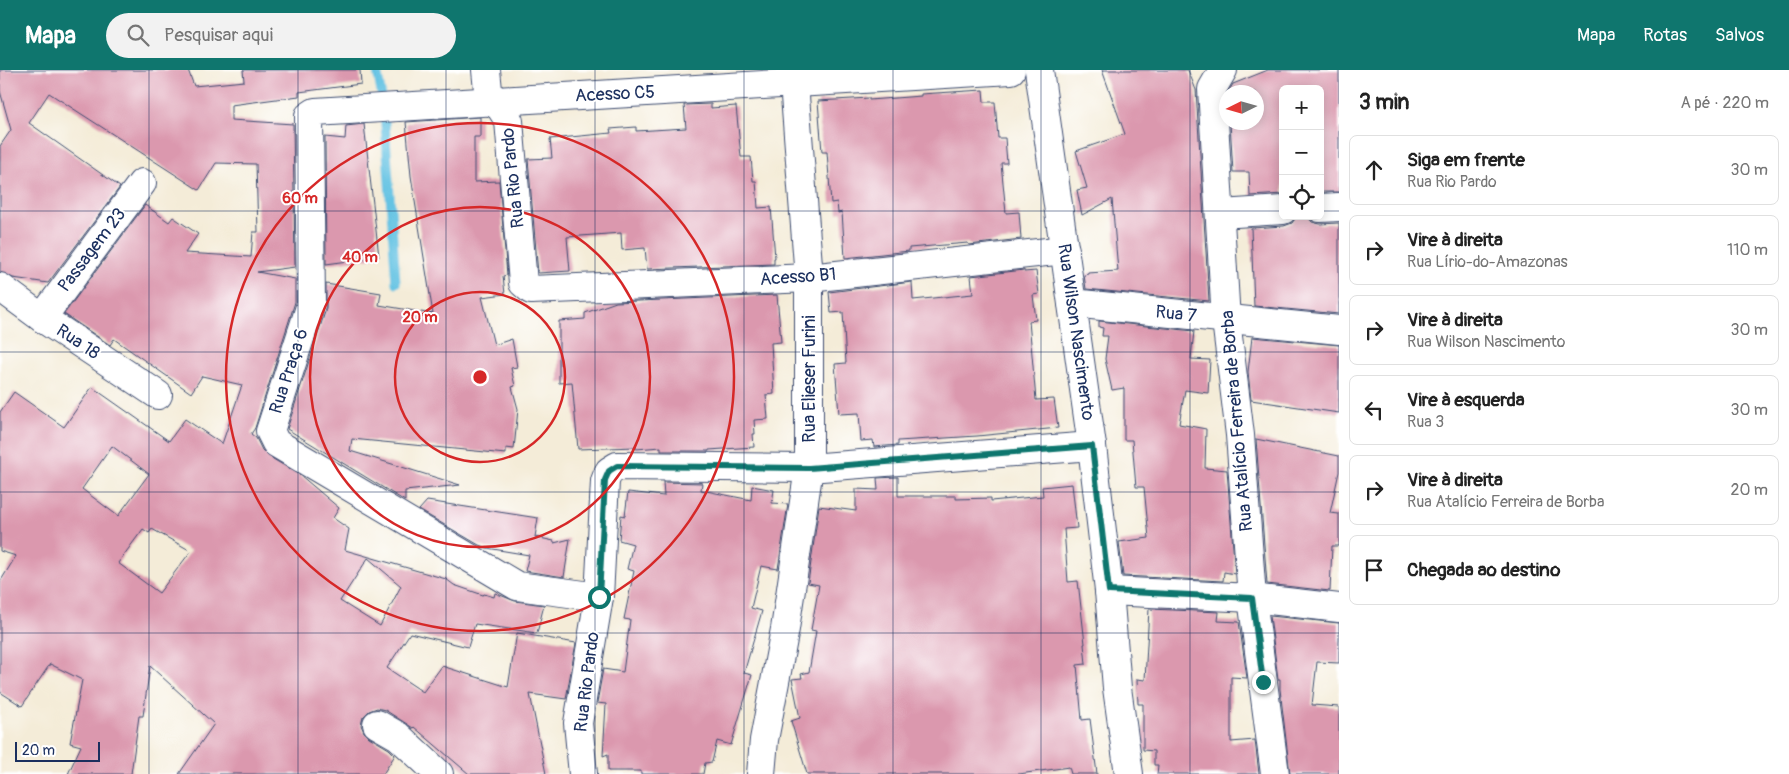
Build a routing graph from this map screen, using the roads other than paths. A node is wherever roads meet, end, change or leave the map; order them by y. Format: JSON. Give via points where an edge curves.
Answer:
{"nodes":[{"id":1,"x":486,"y":70,"type":"edge"},
{"id":2,"x":1011,"y":70,"type":"edge"},
{"id":3,"x":1039,"y":70,"type":"edge"},
{"id":4,"x":1223,"y":70,"type":"edge"},
{"id":5,"x":793,"y":77,"type":"edge"},
{"id":6,"x":489,"y":100,"type":"junction"},
{"id":7,"x":142,"y":183,"type":"dead end"},
{"id":8,"x":1339,"y":207,"type":"edge"},
{"id":9,"x":1324,"y":208,"type":"edge"},
{"id":10,"x":1279,"y":210,"type":"edge"},
{"id":11,"x":1221,"y":214,"type":"junction"},
{"id":12,"x":1065,"y":250,"type":"junction"},
{"id":13,"x":809,"y":278,"type":"junction"},
{"id":14,"x":0,"y":287,"type":"edge"},
{"id":15,"x":531,"y":290,"type":"joint"},
{"id":16,"x":1072,"y":303,"type":"junction"},
{"id":17,"x":42,"y":318,"type":"junction"},
{"id":18,"x":1226,"y":320,"type":"junction"},
{"id":19,"x":1339,"y":330,"type":"edge"},
{"id":20,"x":158,"y":395,"type":"dead end"},
{"id":21,"x":1092,"y":446,"type":"junction"},
{"id":22,"x":809,"y":468,"type":"junction"},
{"id":23,"x":1109,"y":591,"type":"junction"},
{"id":24,"x":599,"y":597,"type":"junction"},
{"id":25,"x":1252,"y":598,"type":"junction"},
{"id":26,"x":1339,"y":608,"type":"edge"},
{"id":27,"x":376,"y":724,"type":"dead end"},
{"id":28,"x":439,"y":774,"type":"edge"},
{"id":29,"x":583,"y":774,"type":"edge"},
{"id":30,"x":761,"y":774,"type":"edge"},
{"id":31,"x":1129,"y":774,"type":"edge"},
{"id":32,"x":1275,"y":774,"type":"edge"}],
"edges":[{"from":1,"to":6,"type":"street"},
{"from":2,"to":5,"type":"street","name":"Acesso C5"},
{"from":3,"to":12,"type":"street","name":"Rua Wilson Nascimento"},
{"from":4,"to":11,"type":"street","name":"Rua Atalício Ferreira de Borba","via":[[1212,90]]},
{"from":5,"to":6,"type":"street","name":"Acesso C5"},
{"from":5,"to":13,"type":"street","name":"Rua Elieser Furini"},
{"from":6,"to":15,"type":"street","name":"Rua Rio Pardo","via":[[500,107],[509,121],[523,283]]},
{"from":6,"to":24,"type":"street","name":"Rua Praça 6","via":[[315,112],[309,116],[311,304],[270,431],[276,443],[517,586]]},
{"from":7,"to":17,"type":"street","name":"Passagem 23"},
{"from":8,"to":9,"type":"street"},
{"from":10,"to":11,"type":"street"},
{"from":11,"to":18,"type":"street","name":"Rua Atalício Ferreira de Borba"},
{"from":12,"to":13,"type":"street","name":"Acesso B1"},
{"from":12,"to":16,"type":"street","name":"Rua Wilson Nascimento"},
{"from":13,"to":15,"type":"street","name":"Acesso B1"},
{"from":13,"to":22,"type":"street","name":"Rua Elieser Furini"},
{"from":14,"to":17,"type":"street","name":"Rua 18"},
{"from":16,"to":18,"type":"street","name":"Rua 7"},
{"from":16,"to":21,"type":"street","name":"Rua Wilson Nascimento"},
{"from":17,"to":20,"type":"street","name":"Rua 18"},
{"from":18,"to":19,"type":"street","name":"Rua 7"},
{"from":18,"to":25,"type":"street","name":"Rua Atalício Ferreira de Borba","via":[[1240,435]]},
{"from":21,"to":22,"type":"street"},
{"from":21,"to":23,"type":"street","name":"Rua Wilson Nascimento"},
{"from":22,"to":24,"type":"street","name":"Rua Rio Pardo","via":[[617,466],[609,471],[605,480]]},
{"from":22,"to":30,"type":"street","name":"Rua Elieser Furini"},
{"from":23,"to":25,"type":"street"},
{"from":23,"to":31,"type":"street","name":"Rua Wilson Nascimento","via":[[1117,688]]},
{"from":24,"to":29,"type":"street","name":"Rua Rio Pardo","via":[[578,723]]},
{"from":25,"to":26,"type":"street"},
{"from":25,"to":32,"type":"street","name":"Rua Atalício Ferreira de Borba"},
{"from":27,"to":28,"type":"street","via":[[398,736]]}]}
